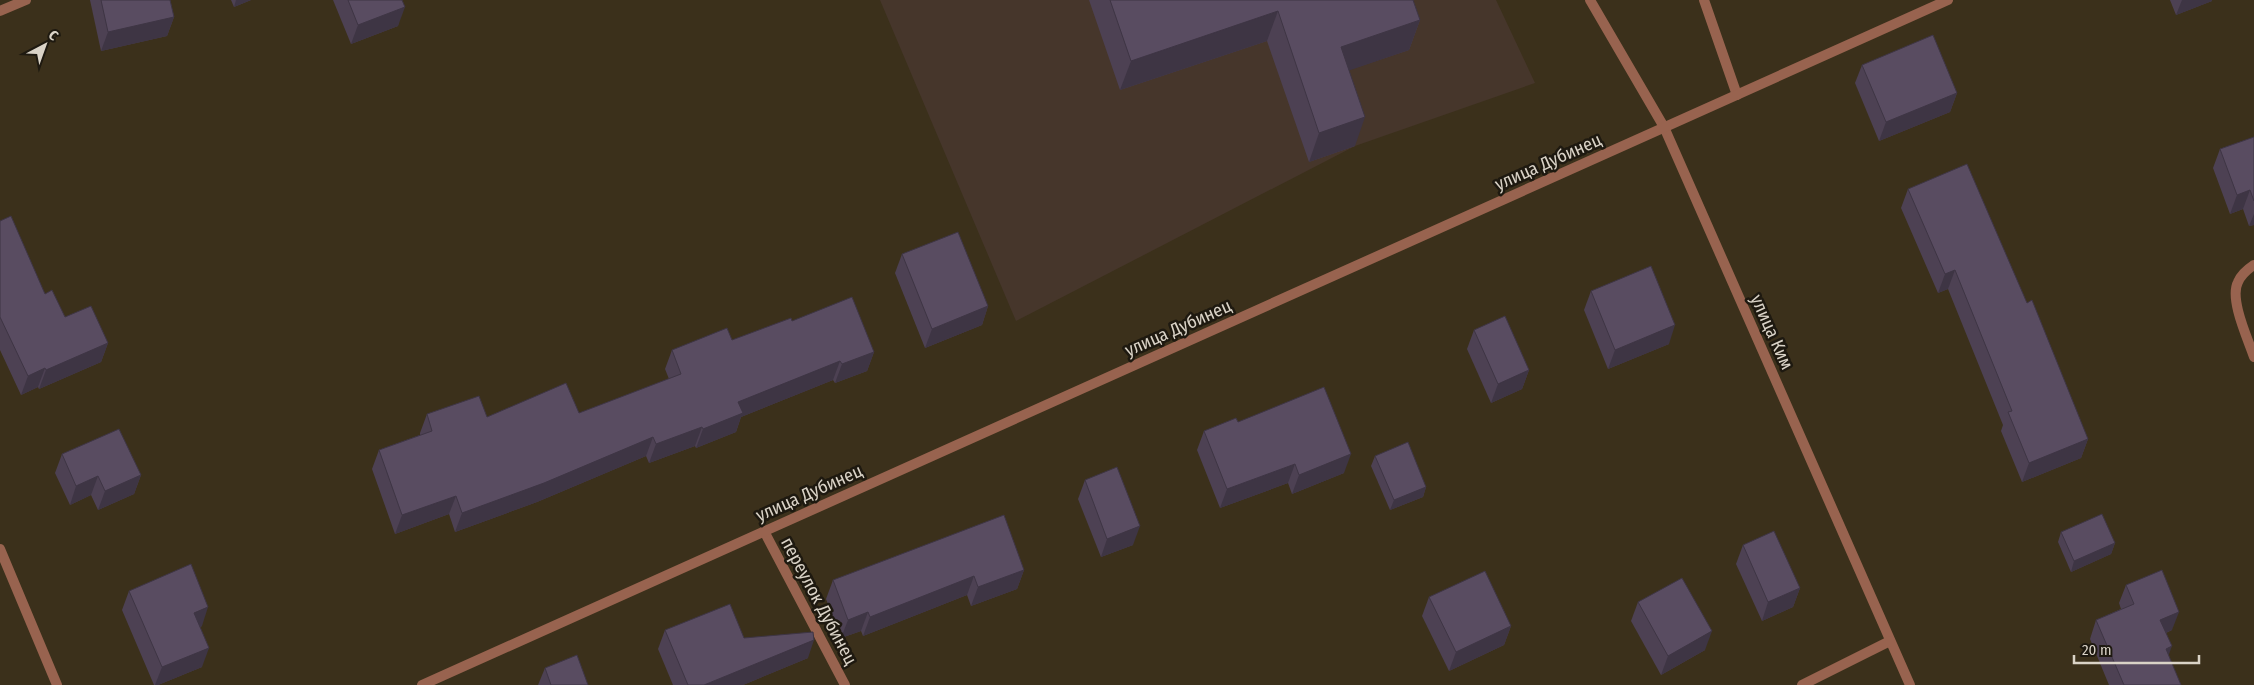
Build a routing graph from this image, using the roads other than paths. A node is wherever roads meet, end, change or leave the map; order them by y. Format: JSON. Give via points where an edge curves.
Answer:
{"nodes":[{"id":1,"x":26,"y":0,"type":"edge"},
{"id":2,"x":1590,"y":0,"type":"edge"},
{"id":3,"x":1704,"y":0,"type":"edge"},
{"id":4,"x":1948,"y":0,"type":"edge"},
{"id":5,"x":0,"y":11,"type":"edge"},
{"id":6,"x":1737,"y":95,"type":"junction"},
{"id":7,"x":1664,"y":127,"type":"junction"},
{"id":8,"x":2254,"y":265,"type":"edge"},
{"id":9,"x":2254,"y":357,"type":"edge"},
{"id":10,"x":764,"y":531,"type":"junction"},
{"id":11,"x":0,"y":549,"type":"edge"},
{"id":12,"x":1890,"y":642,"type":"junction"},
{"id":13,"x":56,"y":685,"type":"edge"},
{"id":14,"x":422,"y":685,"type":"edge"},
{"id":15,"x":845,"y":685,"type":"edge"},
{"id":16,"x":1802,"y":685,"type":"edge"},
{"id":17,"x":1910,"y":685,"type":"edge"}],
"edges":[{"from":1,"to":5,"type":"street"},
{"from":2,"to":7,"type":"street","name":"улица Ким"},
{"from":3,"to":6,"type":"street"},
{"from":4,"to":6,"type":"street","name":"улица Дубинец"},
{"from":6,"to":7,"type":"street","name":"улица Дубинец"},
{"from":7,"to":10,"type":"street","name":"улица Дубинец"},
{"from":7,"to":12,"type":"street","name":"улица Ким"},
{"from":8,"to":9,"type":"street","via":[[2237,282],[2236,302]]},
{"from":10,"to":14,"type":"street","name":"улица Дубинец"},
{"from":10,"to":15,"type":"street","name":"переулок Дубинец"},
{"from":11,"to":13,"type":"street"},
{"from":12,"to":16,"type":"street"},
{"from":12,"to":17,"type":"street","name":"улица Ким"}]}
